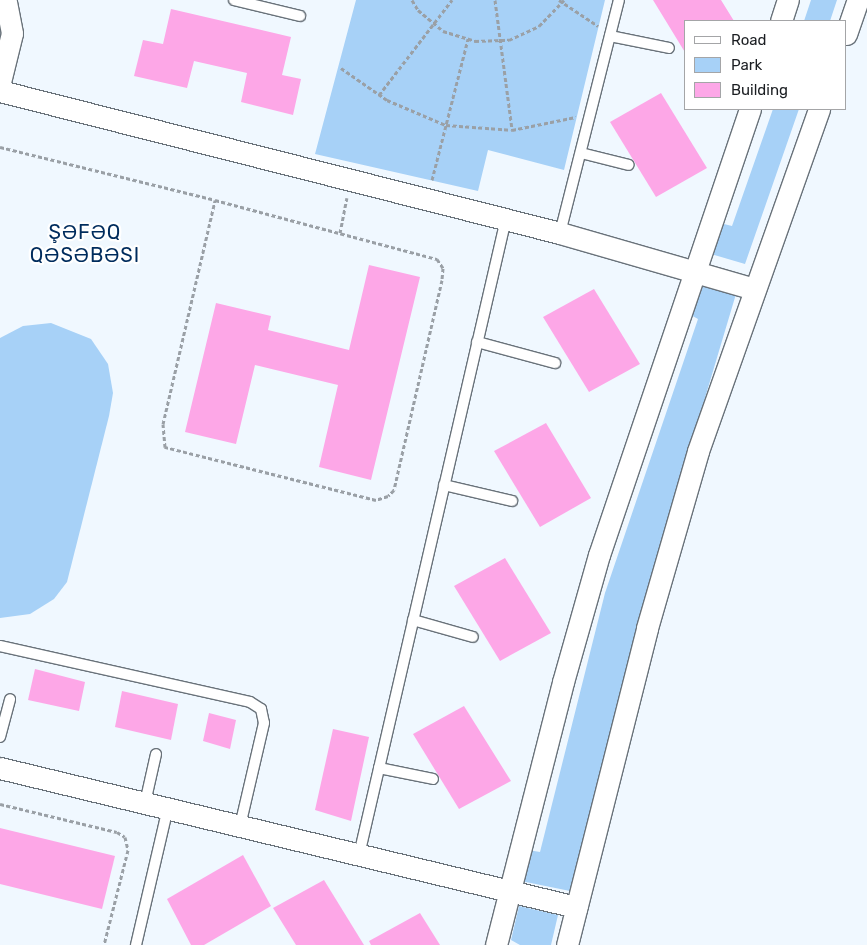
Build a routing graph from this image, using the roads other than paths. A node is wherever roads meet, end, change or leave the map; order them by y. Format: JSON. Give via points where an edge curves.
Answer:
{"nodes":[{"id":1,"x":234,"y":0,"type":"edge"},
{"id":2,"x":619,"y":0,"type":"edge"},
{"id":3,"x":788,"y":0,"type":"edge"},
{"id":4,"x":858,"y":0,"type":"edge"},
{"id":5,"x":5,"y":1,"type":"edge"},
{"id":6,"x":300,"y":16,"type":"dead end"},
{"id":7,"x":781,"y":20,"type":"edge"},
{"id":8,"x":847,"y":31,"type":"edge"},
{"id":9,"x":610,"y":36,"type":"junction"},
{"id":10,"x":670,"y":48,"type":"dead end"},
{"id":11,"x":0,"y":82,"type":"edge"},
{"id":12,"x":0,"y":91,"type":"edge"},
{"id":13,"x":750,"y":110,"type":"edge"},
{"id":14,"x":819,"y":110,"type":"edge"},
{"id":15,"x":581,"y":153,"type":"junction"},
{"id":16,"x":629,"y":165,"type":"dead end"},
{"id":17,"x":506,"y":219,"type":"junction"},
{"id":18,"x":560,"y":233,"type":"junction"},
{"id":19,"x":693,"y":270,"type":"junction"},
{"id":20,"x":754,"y":289,"type":"junction"},
{"id":21,"x":477,"y":342,"type":"junction"},
{"id":22,"x":555,"y":363,"type":"dead end"},
{"id":23,"x":444,"y":485,"type":"junction"},
{"id":24,"x":512,"y":501,"type":"dead end"},
{"id":25,"x":413,"y":620,"type":"junction"},
{"id":26,"x":473,"y":637,"type":"dead end"},
{"id":27,"x":0,"y":646,"type":"edge"},
{"id":28,"x":10,"y":699,"type":"dead end"},
{"id":29,"x":0,"y":737,"type":"edge"},
{"id":30,"x":156,"y":754,"type":"dead end"},
{"id":31,"x":0,"y":768,"type":"edge"},
{"id":32,"x":379,"y":768,"type":"junction"},
{"id":33,"x":433,"y":779,"type":"dead end"},
{"id":34,"x":145,"y":803,"type":"junction"},
{"id":35,"x":168,"y":808,"type":"junction"},
{"id":36,"x":240,"y":826,"type":"junction"},
{"id":37,"x":359,"y":854,"type":"junction"},
{"id":38,"x":509,"y":890,"type":"junction"},
{"id":39,"x":576,"y":906,"type":"junction"},
{"id":40,"x":136,"y":945,"type":"edge"},
{"id":41,"x":496,"y":945,"type":"edge"},
{"id":42,"x":567,"y":945,"type":"edge"}],
"edges":[{"from":1,"to":6,"type":"lane"},
{"from":2,"to":9,"type":"lane"},
{"from":3,"to":7,"type":"street"},
{"from":4,"to":8,"type":"street"},
{"from":5,"to":11,"type":"street","via":[[12,33]]},
{"from":9,"to":10,"type":"lane"},
{"from":9,"to":15,"type":"lane"},
{"from":12,"to":17,"type":"street"},
{"from":13,"to":19,"type":"street"},
{"from":14,"to":20,"type":"street"},
{"from":15,"to":16,"type":"lane"},
{"from":15,"to":18,"type":"lane"},
{"from":17,"to":18,"type":"street"},
{"from":17,"to":21,"type":"lane"},
{"from":18,"to":19,"type":"street"},
{"from":19,"to":20,"type":"street"},
{"from":19,"to":38,"type":"street","via":[[599,555]]},
{"from":20,"to":39,"type":"street","via":[[695,460],[647,628]]},
{"from":21,"to":22,"type":"lane"},
{"from":21,"to":23,"type":"lane"},
{"from":23,"to":24,"type":"lane"},
{"from":23,"to":25,"type":"lane"},
{"from":25,"to":26,"type":"lane"},
{"from":25,"to":32,"type":"lane"},
{"from":27,"to":36,"type":"lane","via":[[250,702],[260,709],[264,723]]},
{"from":28,"to":29,"type":"lane"},
{"from":30,"to":34,"type":"lane"},
{"from":31,"to":34,"type":"street"},
{"from":32,"to":33,"type":"lane"},
{"from":32,"to":37,"type":"lane"},
{"from":34,"to":35,"type":"street"},
{"from":35,"to":36,"type":"street"},
{"from":35,"to":40,"type":"lane"},
{"from":36,"to":37,"type":"street"},
{"from":37,"to":38,"type":"street"},
{"from":38,"to":39,"type":"street"},
{"from":38,"to":41,"type":"street"},
{"from":39,"to":42,"type":"street"}]}
